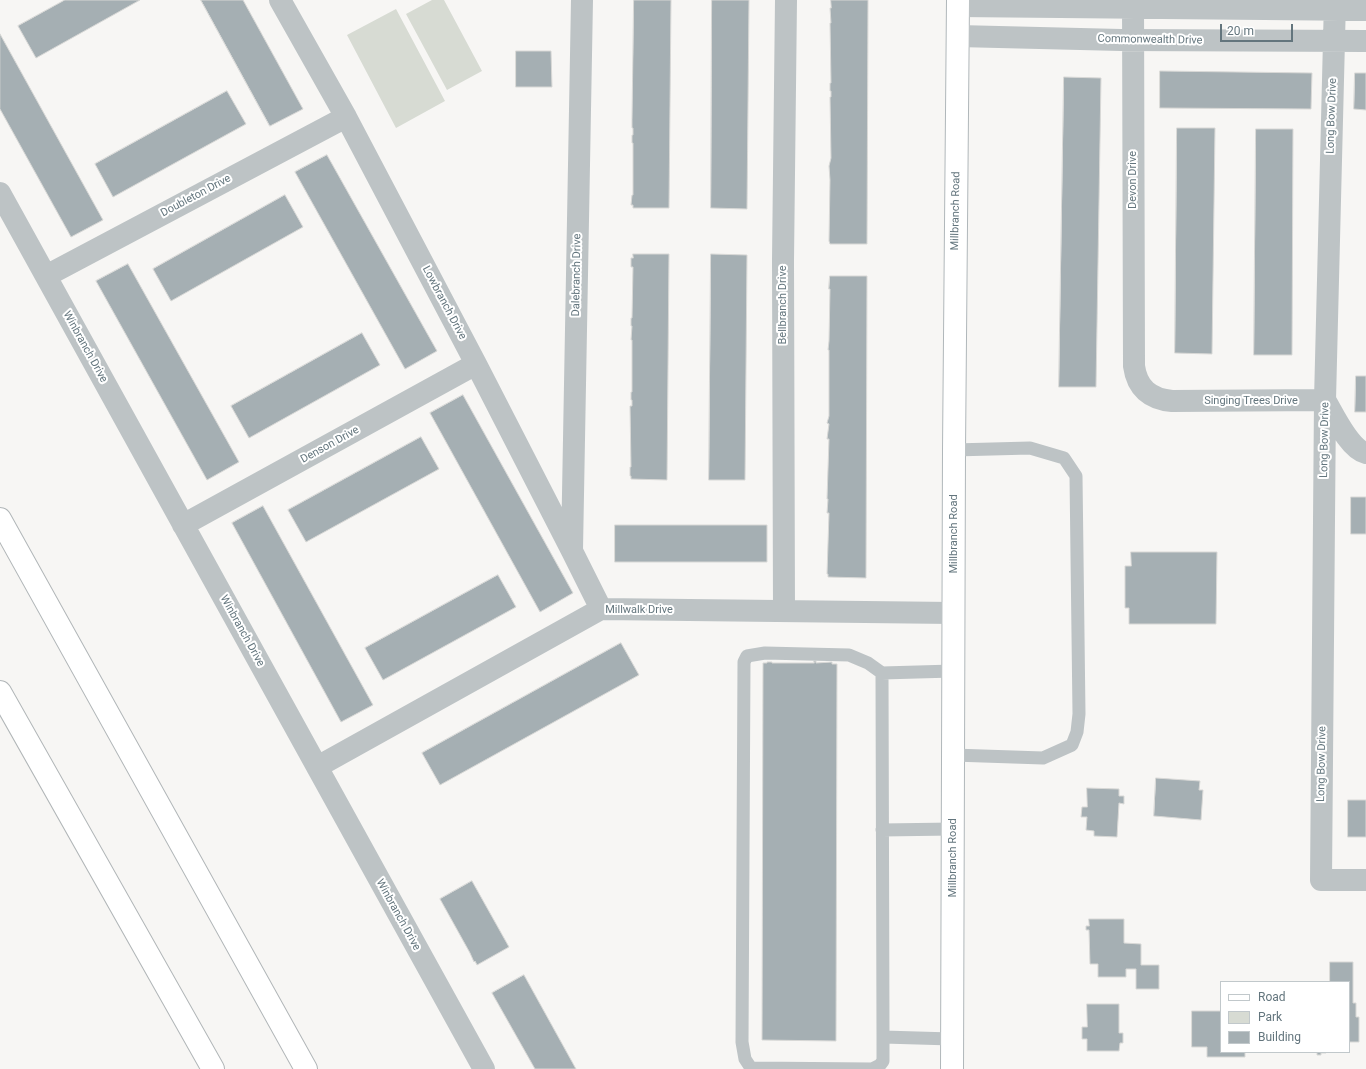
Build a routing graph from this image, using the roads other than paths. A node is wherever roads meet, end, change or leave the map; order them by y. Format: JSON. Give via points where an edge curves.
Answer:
{"nodes":[{"id":1,"x":280,"y":0,"type":"edge"},
{"id":2,"x":582,"y":0,"type":"edge"},
{"id":3,"x":786,"y":0,"type":"edge"},
{"id":4,"x":958,"y":3,"type":"edge"},
{"id":5,"x":1133,"y":4,"type":"edge"},
{"id":6,"x":1334,"y":5,"type":"edge"},
{"id":7,"x":1366,"y":10,"type":"edge"},
{"id":8,"x":958,"y":36,"type":"junction"},
{"id":9,"x":1132,"y":40,"type":"junction"},
{"id":10,"x":1334,"y":41,"type":"junction"},
{"id":11,"x":1366,"y":41,"type":"edge"},
{"id":12,"x":346,"y":117,"type":"junction"},
{"id":13,"x":0,"y":193,"type":"edge"},
{"id":14,"x":46,"y":276,"type":"junction"},
{"id":15,"x":1134,"y":359,"type":"joint"},
{"id":16,"x":476,"y":364,"type":"junction"},
{"id":17,"x":1325,"y":400,"type":"junction"},
{"id":18,"x":954,"y":450,"type":"junction"},
{"id":19,"x":1366,"y":453,"type":"edge"},
{"id":20,"x":0,"y":519,"type":"edge"},
{"id":21,"x":183,"y":525,"type":"junction"},
{"id":22,"x":572,"y":551,"type":"junction"},
{"id":23,"x":601,"y":610,"type":"junction"},
{"id":24,"x":784,"y":611,"type":"junction"},
{"id":25,"x":953,"y":613,"type":"junction"},
{"id":26,"x":953,"y":671,"type":"junction"},
{"id":27,"x":882,"y":672,"type":"junction"},
{"id":28,"x":0,"y":692,"type":"edge"},
{"id":29,"x":953,"y":755,"type":"junction"},
{"id":30,"x":317,"y":767,"type":"junction"},
{"id":31,"x":953,"y":829,"type":"junction"},
{"id":32,"x":882,"y":830,"type":"junction"},
{"id":33,"x":1366,"y":880,"type":"edge"},
{"id":34,"x":883,"y":1037,"type":"junction"},
{"id":35,"x":952,"y":1039,"type":"junction"},
{"id":36,"x":213,"y":1069,"type":"edge"},
{"id":37,"x":306,"y":1069,"type":"edge"},
{"id":38,"x":484,"y":1069,"type":"edge"},
{"id":39,"x":952,"y":1069,"type":"edge"}],
"edges":[{"from":1,"to":12,"type":"street","name":"Lowbranch Drive"},
{"from":2,"to":22,"type":"street","name":"Dalebranch Drive"},
{"from":3,"to":24,"type":"street","name":"Bellbranch Drive","via":[[783,260]]},
{"from":4,"to":5,"type":"street"},
{"from":4,"to":8,"type":"main road","name":"Millbranch Road"},
{"from":5,"to":6,"type":"street"},
{"from":5,"to":9,"type":"street","name":"Devon Drive"},
{"from":6,"to":7,"type":"street"},
{"from":6,"to":10,"type":"street","name":"Long Bow Drive"},
{"from":8,"to":9,"type":"street","name":"Commonwealth Drive"},
{"from":8,"to":18,"type":"main road","name":"Millbranch Road"},
{"from":9,"to":10,"type":"street","name":"Commonwealth Drive"},
{"from":9,"to":15,"type":"street","name":"Devon Drive"},
{"from":10,"to":11,"type":"street","name":"Commonwealth Drive"},
{"from":10,"to":17,"type":"street","name":"Long Bow Drive"},
{"from":12,"to":14,"type":"street","name":"Doubleton Drive"},
{"from":12,"to":16,"type":"street","name":"Lowbranch Drive"},
{"from":13,"to":14,"type":"street","name":"Winbranch Drive"},
{"from":14,"to":21,"type":"street","name":"Winbranch Drive"},
{"from":15,"to":17,"type":"street","name":"Singing Trees Drive","via":[[1135,374],[1144,388],[1151,396],[1162,400]]},
{"from":16,"to":21,"type":"street","name":"Denson Drive"},
{"from":16,"to":22,"type":"street","name":"Lowbranch Drive"},
{"from":17,"to":19,"type":"street","via":[[1350,442],[1361,452]]},
{"from":17,"to":33,"type":"street","name":"Long Bow Drive","via":[[1320,880]]},
{"from":18,"to":25,"type":"main road","name":"Millbranch Road"},
{"from":18,"to":29,"type":"lane","via":[[1030,448],[1064,458],[1076,476],[1079,714],[1077,732],[1072,745],[1043,758]]},
{"from":20,"to":37,"type":"main road"},
{"from":21,"to":30,"type":"street","name":"Winbranch Drive"},
{"from":22,"to":23,"type":"street","name":"Lowbranch Drive"},
{"from":23,"to":24,"type":"street","name":"Millwalk Drive"},
{"from":23,"to":30,"type":"street","name":"Millwalk Drive"},
{"from":24,"to":25,"type":"street","name":"Millwalk Drive"},
{"from":25,"to":26,"type":"main road","name":"Millbranch Road"},
{"from":26,"to":27,"type":"lane"},
{"from":26,"to":29,"type":"main road","name":"Millbranch Road"},
{"from":27,"to":32,"type":"lane"},
{"from":27,"to":34,"type":"lane","via":[[849,655],[765,653],[748,656],[744,662],[742,1042],[745,1060],[751,1068],[872,1069],[883,1061]]},
{"from":28,"to":36,"type":"main road"},
{"from":29,"to":31,"type":"main road","name":"Millbranch Road"},
{"from":30,"to":38,"type":"street","name":"Winbranch Drive"},
{"from":31,"to":32,"type":"lane"},
{"from":31,"to":35,"type":"main road","name":"Millbranch Road"},
{"from":32,"to":34,"type":"lane"},
{"from":34,"to":35,"type":"lane"},
{"from":35,"to":39,"type":"main road","name":"Millbranch Road"}]}
